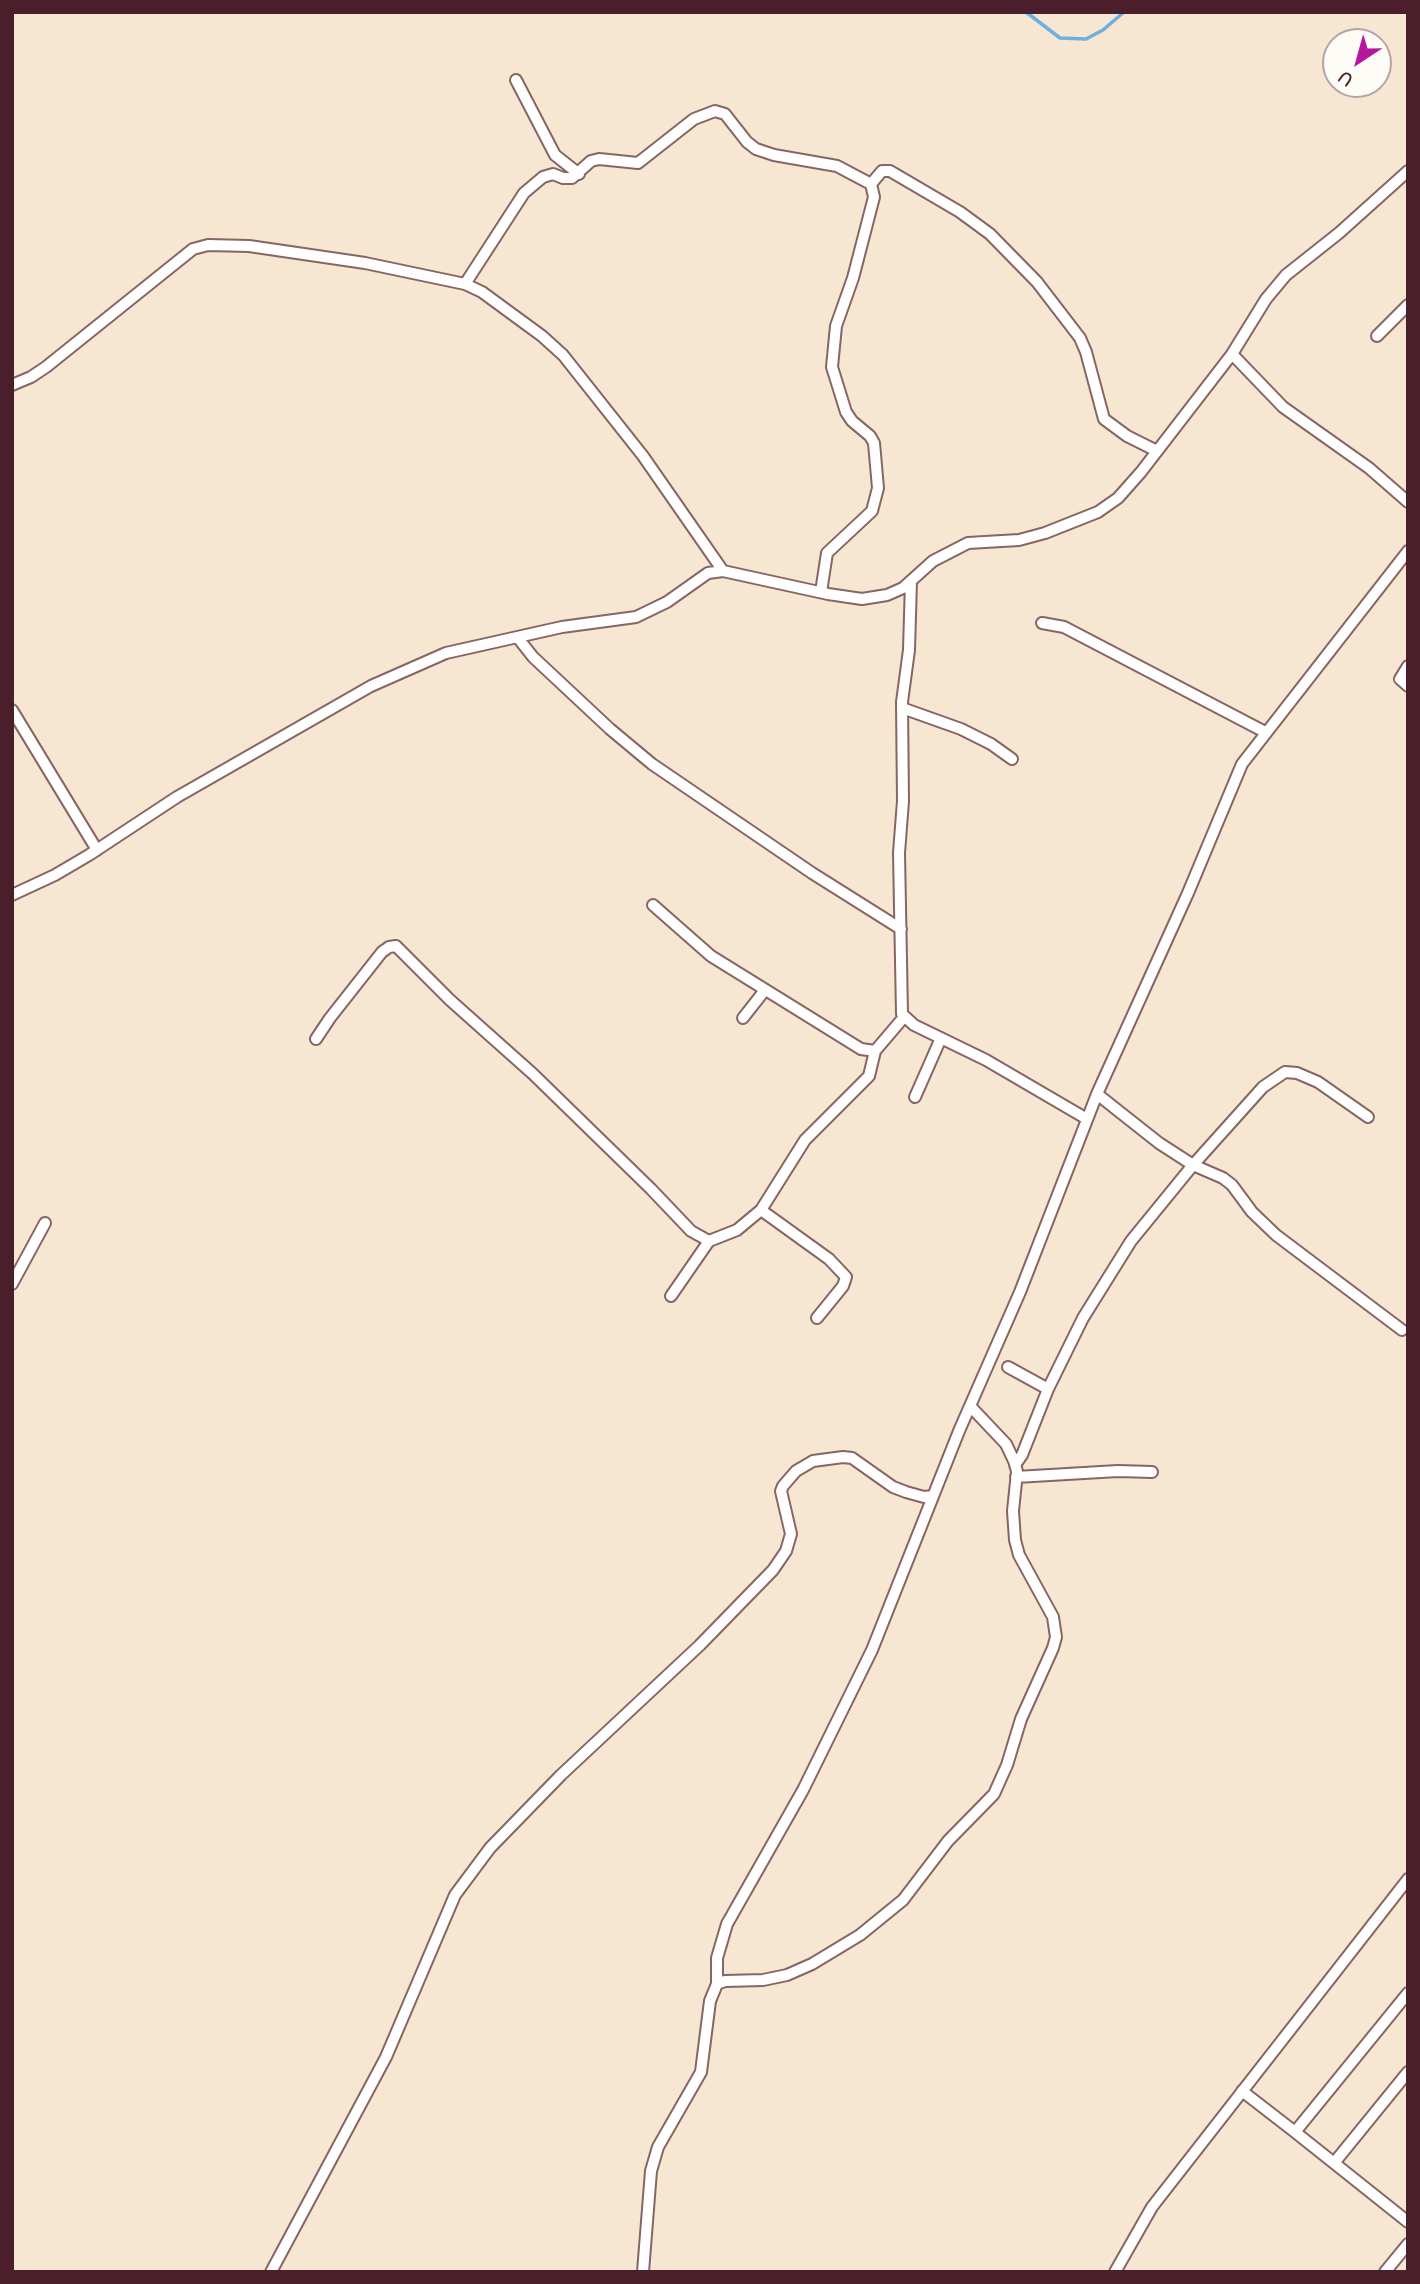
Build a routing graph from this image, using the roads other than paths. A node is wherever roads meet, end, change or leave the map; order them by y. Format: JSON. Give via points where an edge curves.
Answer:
{"nodes":[{"id":1,"x":516,"y":80,"type":"dead end"},
{"id":2,"x":1408,"y":171,"type":"edge"},
{"id":3,"x":579,"y":174,"type":"junction"},
{"id":4,"x":871,"y":184,"type":"junction"},
{"id":5,"x":465,"y":284,"type":"junction"},
{"id":6,"x":1408,"y":305,"type":"edge"},
{"id":7,"x":1377,"y":336,"type":"dead end"},
{"id":8,"x":1232,"y":354,"type":"junction"},
{"id":9,"x":12,"y":385,"type":"edge"},
{"id":10,"x":1157,"y":451,"type":"junction"},
{"id":11,"x":1408,"y":502,"type":"edge"},
{"id":12,"x":1408,"y":551,"type":"edge"},
{"id":13,"x":1403,"y":566,"type":"edge"},
{"id":14,"x":723,"y":571,"type":"junction"},
{"id":15,"x":911,"y":581,"type":"junction"},
{"id":16,"x":821,"y":592,"type":"junction"},
{"id":17,"x":1042,"y":623,"type":"dead end"},
{"id":18,"x":518,"y":638,"type":"junction"},
{"id":19,"x":1408,"y":666,"type":"edge"},
{"id":20,"x":1408,"y":686,"type":"edge"},
{"id":21,"x":902,"y":708,"type":"junction"},
{"id":22,"x":12,"y":710,"type":"edge"},
{"id":23,"x":1265,"y":732,"type":"junction"},
{"id":24,"x":1012,"y":759,"type":"dead end"},
{"id":25,"x":97,"y":850,"type":"junction"},
{"id":26,"x":12,"y":895,"type":"edge"},
{"id":27,"x":653,"y":905,"type":"dead end"},
{"id":28,"x":901,"y":929,"type":"junction"},
{"id":29,"x":765,"y":990,"type":"junction"},
{"id":30,"x":904,"y":1017,"type":"junction"},
{"id":31,"x":743,"y":1018,"type":"dead end"},
{"id":32,"x":941,"y":1038,"type":"junction"},
{"id":33,"x":316,"y":1039,"type":"dead end"},
{"id":34,"x":875,"y":1051,"type":"junction"},
{"id":35,"x":1097,"y":1094,"type":"junction"},
{"id":36,"x":915,"y":1097,"type":"dead end"},
{"id":37,"x":1368,"y":1116,"type":"dead end"},
{"id":38,"x":1087,"y":1119,"type":"junction"},
{"id":39,"x":1193,"y":1165,"type":"junction"},
{"id":40,"x":761,"y":1210,"type":"junction"},
{"id":41,"x":45,"y":1223,"type":"dead end"},
{"id":42,"x":709,"y":1241,"type":"junction"},
{"id":43,"x":12,"y":1284,"type":"edge"},
{"id":44,"x":671,"y":1296,"type":"dead end"},
{"id":45,"x":817,"y":1318,"type":"dead end"},
{"id":46,"x":1402,"y":1330,"type":"dead end"},
{"id":47,"x":1008,"y":1367,"type":"dead end"},
{"id":48,"x":1048,"y":1389,"type":"junction"},
{"id":49,"x":971,"y":1407,"type":"junction"},
{"id":50,"x":1016,"y":1465,"type":"junction"},
{"id":51,"x":1152,"y":1472,"type":"dead end"},
{"id":52,"x":1016,"y":1477,"type":"junction"},
{"id":53,"x":933,"y":1496,"type":"junction"},
{"id":54,"x":1408,"y":1878,"type":"edge"},
{"id":55,"x":717,"y":1984,"type":"junction"},
{"id":56,"x":1407,"y":1995,"type":"edge"},
{"id":57,"x":1408,"y":2072,"type":"edge"},
{"id":58,"x":1242,"y":2091,"type":"junction"},
{"id":59,"x":1295,"y":2132,"type":"junction"},
{"id":60,"x":1334,"y":2163,"type":"junction"},
{"id":61,"x":1408,"y":2222,"type":"edge"},
{"id":62,"x":1408,"y":2244,"type":"edge"},
{"id":63,"x":271,"y":2272,"type":"edge"},
{"id":64,"x":643,"y":2272,"type":"edge"},
{"id":65,"x":1115,"y":2272,"type":"edge"},
{"id":66,"x":1385,"y":2272,"type":"edge"}],
"edges":[{"from":1,"to":3,"type":"street","via":[[555,155]]},
{"from":2,"to":8,"type":"street","via":[[1286,275]]},
{"from":3,"to":4,"type":"street","via":[[594,160],[638,163],[694,118],[715,111],[725,114],[756,149],[837,166]]},
{"from":3,"to":5,"type":"street","via":[[568,178],[548,175],[531,186]]},
{"from":4,"to":10,"type":"street","via":[[882,171],[890,171],[990,234],[1037,282],[1080,338],[1104,419]]},
{"from":4,"to":16,"type":"street","via":[[874,197],[836,326],[832,367],[846,412],[874,443],[878,488],[872,511],[827,553]]},
{"from":5,"to":9,"type":"street","via":[[248,246],[208,245],[185,255],[47,367]]},
{"from":5,"to":14,"type":"street","via":[[563,355],[643,456]]},
{"from":6,"to":7,"type":"street"},
{"from":8,"to":10,"type":"street"},
{"from":8,"to":11,"type":"street","via":[[1283,407]]},
{"from":10,"to":15,"type":"street","via":[[1118,498],[1098,512],[1019,540],[968,543],[933,561]]},
{"from":12,"to":13,"type":"street"},
{"from":13,"to":23,"type":"street"},
{"from":14,"to":16,"type":"street"},
{"from":14,"to":18,"type":"street","via":[[708,573],[636,617]]},
{"from":15,"to":16,"type":"street","via":[[896,593],[873,598]]},
{"from":15,"to":21,"type":"street"},
{"from":17,"to":23,"type":"street","via":[[1064,627]]},
{"from":18,"to":25,"type":"street","via":[[446,653],[371,686],[177,797]]},
{"from":18,"to":28,"type":"street","via":[[533,657],[652,764]]},
{"from":19,"to":20,"type":"street","via":[[1400,677]]},
{"from":21,"to":24,"type":"street","via":[[961,729]]},
{"from":21,"to":28,"type":"street"},
{"from":22,"to":25,"type":"street"},
{"from":23,"to":35,"type":"street","via":[[1242,764]]},
{"from":25,"to":26,"type":"street"},
{"from":27,"to":29,"type":"street","via":[[711,957]]},
{"from":28,"to":30,"type":"street"},
{"from":29,"to":31,"type":"street"},
{"from":29,"to":34,"type":"street","via":[[861,1049]]},
{"from":30,"to":32,"type":"street"},
{"from":30,"to":34,"type":"street"},
{"from":32,"to":36,"type":"street"},
{"from":32,"to":38,"type":"street"},
{"from":33,"to":42,"type":"street","via":[[382,952],[396,946],[691,1231]]},
{"from":34,"to":40,"type":"street","via":[[869,1076],[805,1140]]},
{"from":35,"to":38,"type":"street"},
{"from":35,"to":39,"type":"street"},
{"from":37,"to":39,"type":"street","via":[[1318,1082],[1285,1072],[1263,1087]]},
{"from":38,"to":49,"type":"street"},
{"from":39,"to":46,"type":"street","via":[[1232,1185],[1276,1235]]},
{"from":39,"to":48,"type":"street","via":[[1131,1241],[1083,1318]]},
{"from":40,"to":42,"type":"street","via":[[737,1230]]},
{"from":40,"to":45,"type":"street","via":[[829,1259],[846,1277],[844,1286]]},
{"from":41,"to":43,"type":"street"},
{"from":42,"to":44,"type":"street"},
{"from":47,"to":48,"type":"street"},
{"from":48,"to":50,"type":"street"},
{"from":49,"to":50,"type":"street","via":[[1006,1444]]},
{"from":49,"to":53,"type":"street"},
{"from":50,"to":52,"type":"street"},
{"from":51,"to":52,"type":"street"},
{"from":52,"to":55,"type":"street","via":[[1015,1540],[1053,1616],[1056,1637],[994,1794],[942,1848],[903,1900],[860,1935],[788,1975]]},
{"from":53,"to":55,"type":"street","via":[[872,1650],[803,1790],[727,1924],[717,1958]]},
{"from":53,"to":63,"type":"street","via":[[905,1492],[852,1458],[842,1457],[813,1461],[783,1486],[791,1534],[773,1570],[489,1848],[455,1895],[386,2057]]},
{"from":54,"to":58,"type":"street"},
{"from":55,"to":64,"type":"street","via":[[710,2001],[701,2072],[658,2147],[651,2171]]},
{"from":56,"to":59,"type":"street"},
{"from":57,"to":60,"type":"street"},
{"from":58,"to":59,"type":"street"},
{"from":58,"to":65,"type":"street","via":[[1152,2207]]},
{"from":59,"to":60,"type":"street"},
{"from":60,"to":61,"type":"street"},
{"from":62,"to":66,"type":"street"}]}
